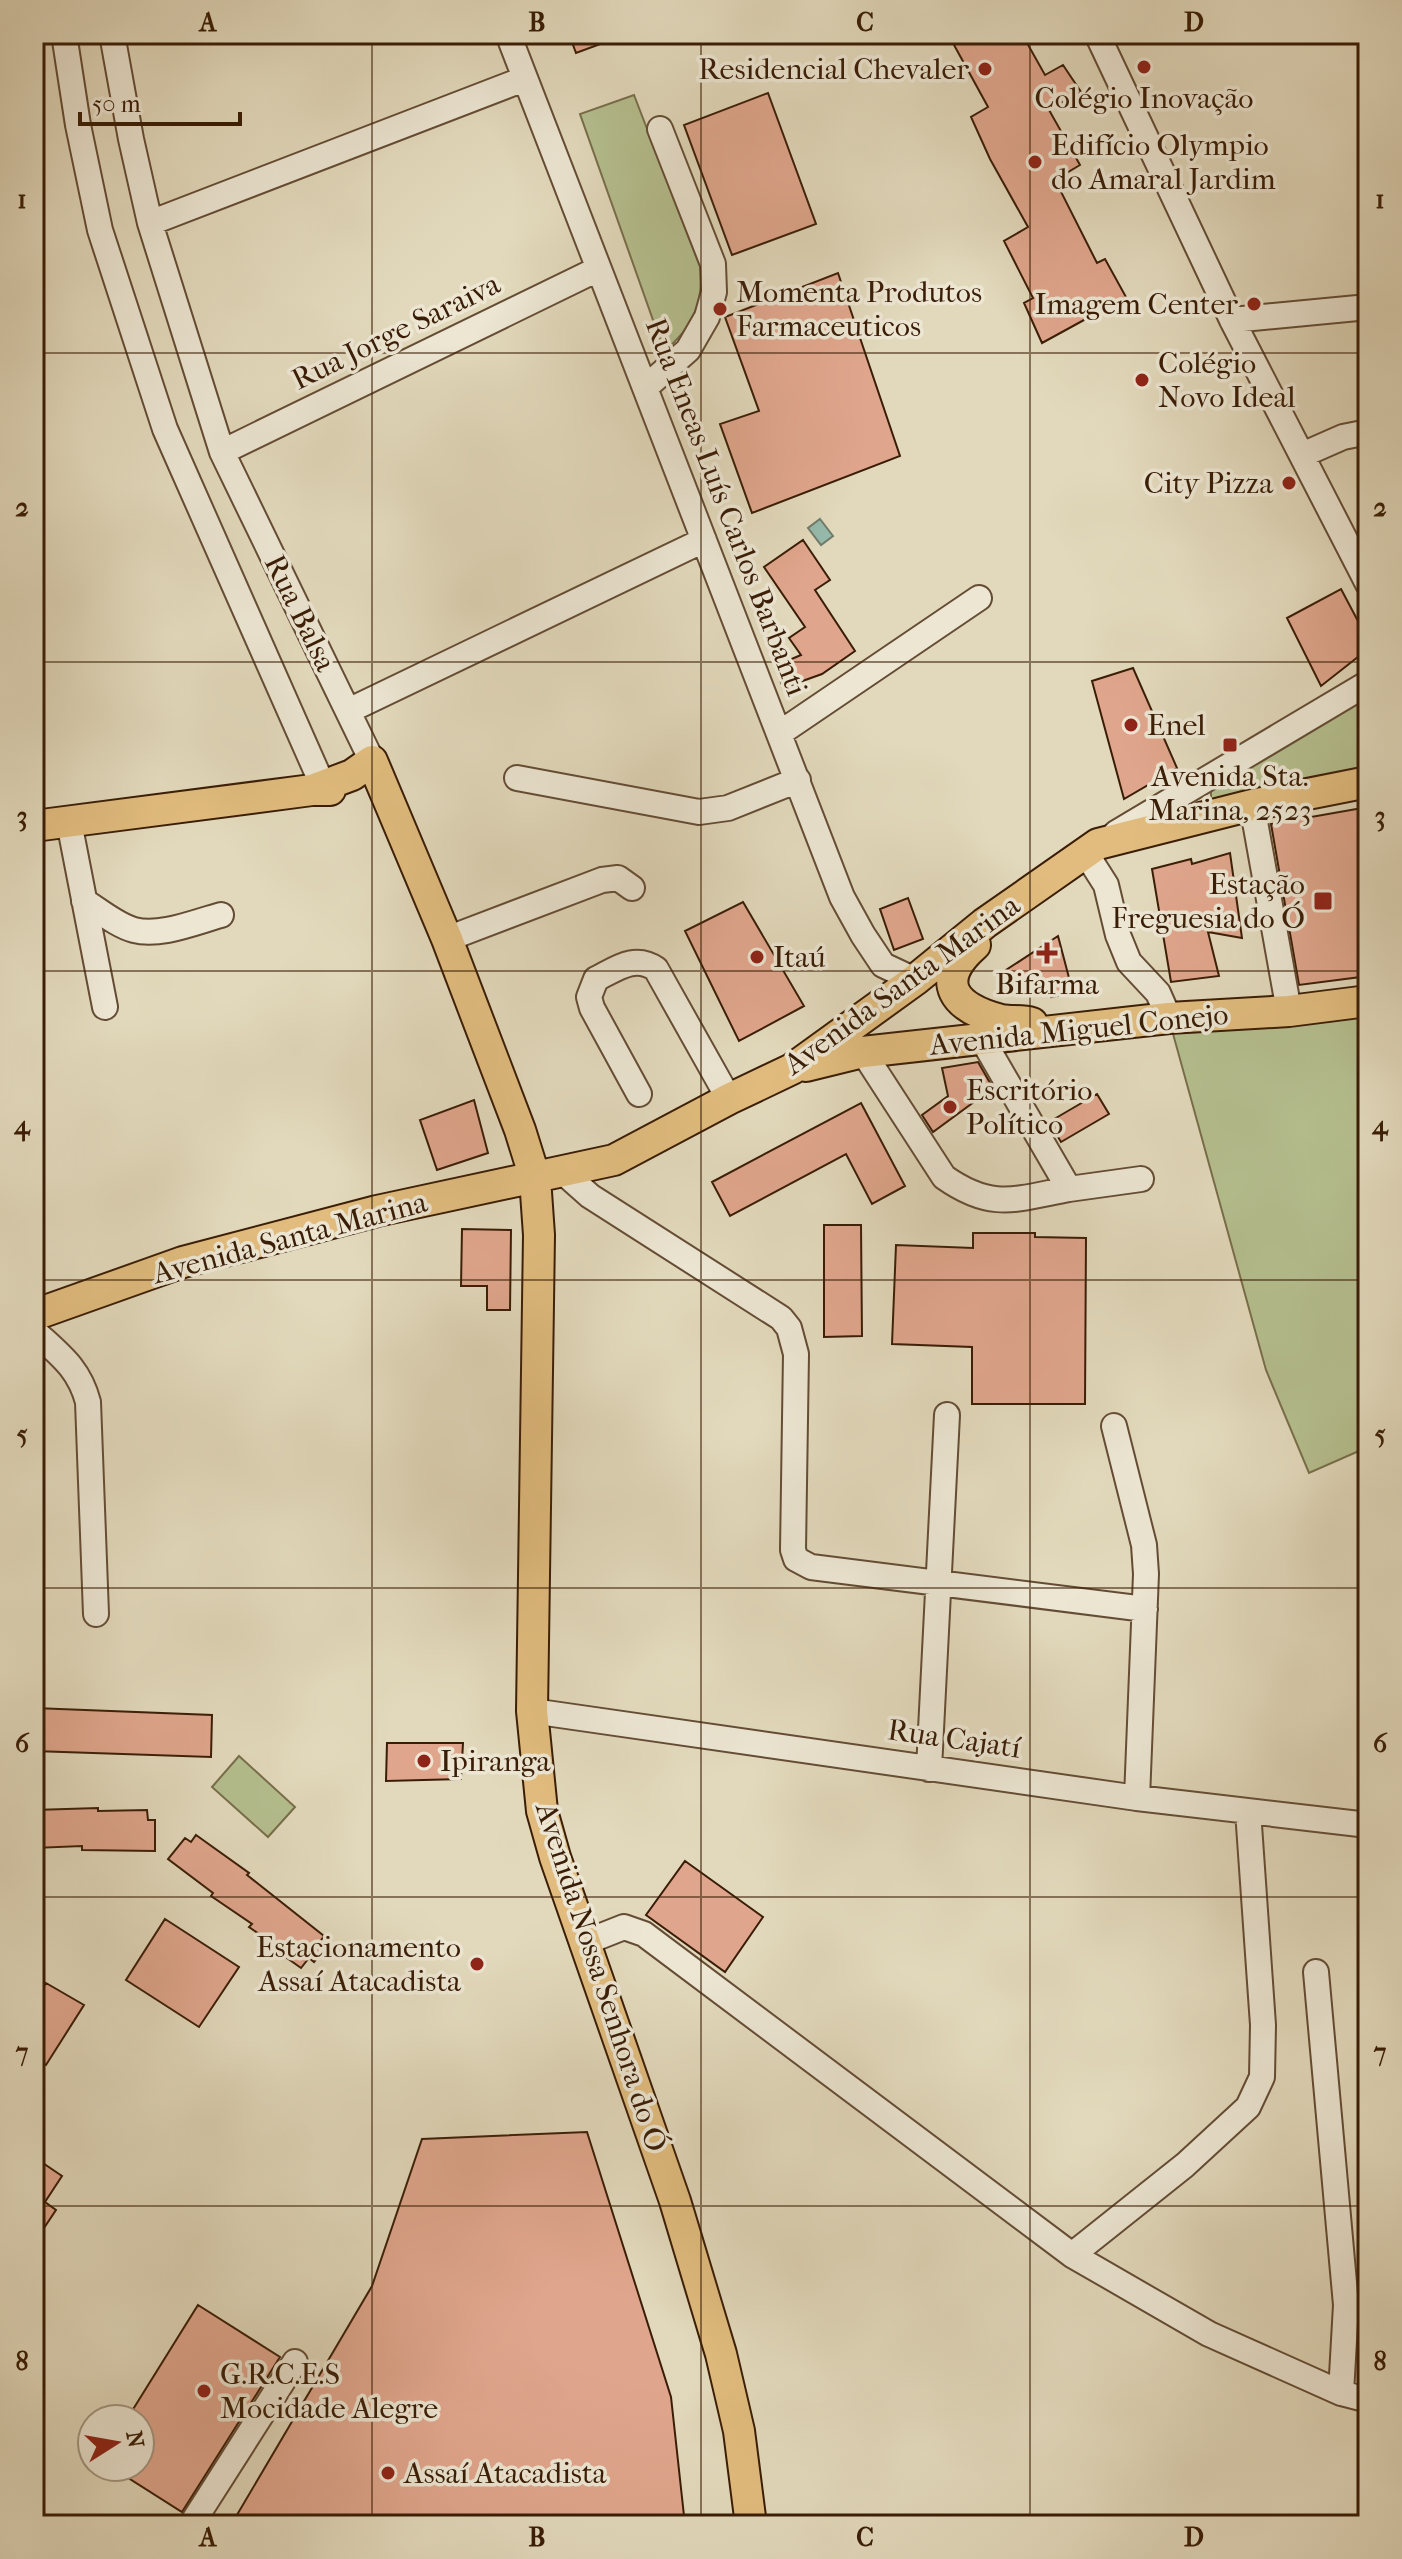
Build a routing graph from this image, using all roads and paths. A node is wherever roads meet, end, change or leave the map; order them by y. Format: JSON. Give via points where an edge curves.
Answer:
{"nodes":[{"id":1,"x":64,"y":34,"type":"edge"},
{"id":2,"x":112,"y":34,"type":"edge"},
{"id":3,"x":508,"y":34,"type":"edge"},
{"id":4,"x":1097,"y":34,"type":"edge"},
{"id":5,"x":524,"y":79,"type":"junction"},
{"id":6,"x":660,"y":129,"type":"dead end"},
{"id":7,"x":150,"y":223,"type":"junction"},
{"id":8,"x":598,"y":269,"type":"junction"},
{"id":9,"x":1368,"y":307,"type":"edge"},
{"id":10,"x":1232,"y":320,"type":"junction"},
{"id":11,"x":646,"y":387,"type":"junction"},
{"id":12,"x":1368,"y":432,"type":"edge"},
{"id":13,"x":222,"y":452,"type":"junction"},
{"id":14,"x":1302,"y":455,"type":"junction"},
{"id":15,"x":704,"y":540,"type":"junction"},
{"id":16,"x":1368,"y":584,"type":"edge"},
{"id":17,"x":979,"y":598,"type":"dead end"},
{"id":18,"x":1368,"y":683,"type":"edge"},
{"id":19,"x":348,"y":711,"type":"junction"},
{"id":20,"x":780,"y":733,"type":"junction"},
{"id":21,"x":372,"y":761,"type":"junction"},
{"id":22,"x":517,"y":778,"type":"dead end"},
{"id":23,"x":798,"y":780,"type":"junction"},
{"id":24,"x":1368,"y":782,"type":"edge"},
{"id":25,"x":317,"y":788,"type":"junction"},
{"id":26,"x":386,"y":792,"type":"junction"},
{"id":27,"x":1252,"y":805,"type":"junction"},
{"id":28,"x":69,"y":822,"type":"junction"},
{"id":29,"x":34,"y":826,"type":"edge"},
{"id":30,"x":1092,"y":848,"type":"junction"},
{"id":31,"x":632,"y":888,"type":"dead end"},
{"id":32,"x":84,"y":901,"type":"junction"},
{"id":33,"x":221,"y":915,"type":"dead end"},
{"id":34,"x":985,"y":923,"type":"junction"},
{"id":35,"x":447,"y":939,"type":"junction"},
{"id":36,"x":915,"y":980,"type":"junction"},
{"id":37,"x":1368,"y":1001,"type":"edge"},
{"id":38,"x":105,"y":1007,"type":"dead end"},
{"id":39,"x":1289,"y":1011,"type":"junction"},
{"id":40,"x":1169,"y":1018,"type":"junction"},
{"id":41,"x":1046,"y":1032,"type":"junction"},
{"id":42,"x":982,"y":1039,"type":"junction"},
{"id":43,"x":863,"y":1052,"type":"junction"},
{"id":44,"x":792,"y":1069,"type":"junction"},
{"id":45,"x":639,"y":1094,"type":"dead end"},
{"id":46,"x":729,"y":1099,"type":"junction"},
{"id":47,"x":549,"y":1175,"type":"junction"},
{"id":48,"x":1141,"y":1179,"type":"dead end"},
{"id":49,"x":1069,"y":1189,"type":"junction"},
{"id":50,"x":34,"y":1315,"type":"edge"},
{"id":51,"x":34,"y":1331,"type":"edge"},
{"id":52,"x":947,"y":1415,"type":"dead end"},
{"id":53,"x":1114,"y":1426,"type":"dead end"},
{"id":54,"x":939,"y":1582,"type":"junction"},
{"id":55,"x":1145,"y":1609,"type":"junction"},
{"id":56,"x":96,"y":1614,"type":"dead end"},
{"id":57,"x":532,"y":1711,"type":"junction"},
{"id":58,"x":929,"y":1769,"type":"junction"},
{"id":59,"x":1137,"y":1798,"type":"junction"},
{"id":60,"x":1248,"y":1811,"type":"junction"},
{"id":61,"x":1368,"y":1825,"type":"edge"},
{"id":62,"x":586,"y":1942,"type":"junction"},
{"id":63,"x":1316,"y":1972,"type":"dead end"},
{"id":64,"x":1072,"y":2255,"type":"junction"},
{"id":65,"x":295,"y":2362,"type":"dead end"},
{"id":66,"x":1341,"y":2393,"type":"junction"},
{"id":67,"x":1368,"y":2400,"type":"edge"},
{"id":68,"x":191,"y":2525,"type":"edge"},
{"id":69,"x":751,"y":2525,"type":"edge"}],
"edges":[{"from":1,"to":25,"type":"street","name":"Rua Balsa","via":[[100,230],[165,429]]},
{"from":2,"to":7,"type":"street","name":"Rua Balsa"},
{"from":3,"to":5,"type":"street","name":"Rua Eneas Luís Carlos Barbanti"},
{"from":4,"to":10,"type":"street"},
{"from":5,"to":7,"type":"street"},
{"from":5,"to":8,"type":"street","name":"Rua Eneas Luís Carlos Barbanti"},
{"from":6,"to":11,"type":"street","via":[[713,264],[714,292],[688,350]]},
{"from":7,"to":13,"type":"street","name":"Rua Balsa"},
{"from":8,"to":11,"type":"street","name":"Rua Eneas Luís Carlos Barbanti"},
{"from":8,"to":13,"type":"street","name":"Rua Jorge Saraiva"},
{"from":9,"to":10,"type":"street"},
{"from":10,"to":14,"type":"street"},
{"from":11,"to":15,"type":"street","name":"Rua Eneas Luís Carlos Barbanti"},
{"from":12,"to":14,"type":"street"},
{"from":13,"to":19,"type":"street","name":"Rua Balsa"},
{"from":14,"to":16,"type":"street"},
{"from":15,"to":19,"type":"street"},
{"from":15,"to":20,"type":"street","name":"Rua Eneas Luís Carlos Barbanti"},
{"from":17,"to":20,"type":"street"},
{"from":18,"to":30,"type":"street","name":"Avenida Santa Marina"},
{"from":19,"to":21,"type":"street","name":"Rua Balsa"},
{"from":20,"to":23,"type":"street","name":"Rua Eneas Luís Carlos Barbanti"},
{"from":21,"to":25,"type":"main road"},
{"from":21,"to":26,"type":"main road","name":"Rua Balsa"},
{"from":22,"to":23,"type":"street","via":[[699,812],[728,808]]},
{"from":23,"to":36,"type":"street","name":"Rua Eneas Luís Carlos Barbanti","via":[[842,897],[863,935],[883,965]]},
{"from":24,"to":27,"type":"main road"},
{"from":25,"to":26,"type":"main road"},
{"from":25,"to":28,"type":"main road"},
{"from":26,"to":35,"type":"main road","name":"Rua Balsa"},
{"from":27,"to":30,"type":"main road"},
{"from":27,"to":39,"type":"street"},
{"from":28,"to":29,"type":"main road"},
{"from":28,"to":32,"type":"street"},
{"from":30,"to":34,"type":"main road","name":"Avenida Santa Marina"},
{"from":30,"to":40,"type":"street","via":[[1129,962],[1158,993]]},
{"from":31,"to":35,"type":"street","via":[[618,878],[602,880]]},
{"from":32,"to":33,"type":"street","via":[[142,932]]},
{"from":32,"to":38,"type":"street"},
{"from":34,"to":36,"type":"main road","name":"Avenida Santa Marina"},
{"from":34,"to":41,"type":"main road","via":[[982,939],[952,973],[955,996],[975,1010],[1003,1020],[1029,1021]]},
{"from":35,"to":47,"type":"main road","name":"Rua Balsa","via":[[520,1130]]},
{"from":36,"to":44,"type":"main road","name":"Avenida Santa Marina"},
{"from":37,"to":39,"type":"main road","name":"Avenida Miguel Conejo"},
{"from":39,"to":40,"type":"main road","name":"Avenida Miguel Conejo"},
{"from":40,"to":41,"type":"main road","name":"Avenida Miguel Conejo"},
{"from":41,"to":42,"type":"main road","name":"Avenida Miguel Conejo"},
{"from":42,"to":43,"type":"main road","name":"Avenida Miguel Conejo"},
{"from":42,"to":49,"type":"street"},
{"from":43,"to":44,"type":"main road","name":"Avenida Miguel Conejo"},
{"from":43,"to":49,"type":"street","via":[[944,1177],[962,1190],[982,1199],[1008,1201]]},
{"from":44,"to":46,"type":"main road","name":"Avenida Santa Marina"},
{"from":45,"to":46,"type":"street","via":[[589,997],[596,979],[636,962],[656,969]]},
{"from":46,"to":47,"type":"main road","name":"Avenida Santa Marina","via":[[614,1160]]},
{"from":47,"to":50,"type":"main road","name":"Avenida Santa Marina","via":[[377,1211],[183,1262]]},
{"from":47,"to":54,"type":"street","via":[[590,1196],[789,1328],[796,1354],[796,1559],[811,1567]]},
{"from":47,"to":57,"type":"main road","name":"Avenida Nossa Senhora do Ó","via":[[539,1235]]},
{"from":48,"to":49,"type":"street"},
{"from":51,"to":56,"type":"street","via":[[73,1367],[88,1402]]},
{"from":52,"to":54,"type":"street"},
{"from":53,"to":55,"type":"street","via":[[1144,1545]]},
{"from":54,"to":55,"type":"street"},
{"from":54,"to":58,"type":"street"},
{"from":55,"to":59,"type":"street"},
{"from":57,"to":58,"type":"street","name":"Rua Cajatí"},
{"from":57,"to":62,"type":"main road","name":"Avenida Nossa Senhora do Ó","via":[[542,1811]]},
{"from":58,"to":59,"type":"street","name":"Rua Cajatí"},
{"from":59,"to":60,"type":"street","name":"Rua Cajatí"},
{"from":60,"to":61,"type":"street","name":"Rua Cajatí"},
{"from":60,"to":64,"type":"street","via":[[1262,2077],[1248,2107]]},
{"from":62,"to":64,"type":"street","via":[[624,1927],[644,1934]]},
{"from":62,"to":69,"type":"main road","name":"Avenida Nossa Senhora do Ó","via":[[721,2354],[739,2431]]},
{"from":63,"to":66,"type":"street","via":[[1346,2305]]},
{"from":64,"to":66,"type":"street","via":[[1209,2334]]},
{"from":65,"to":68,"type":"street"},
{"from":66,"to":67,"type":"street"}]}
